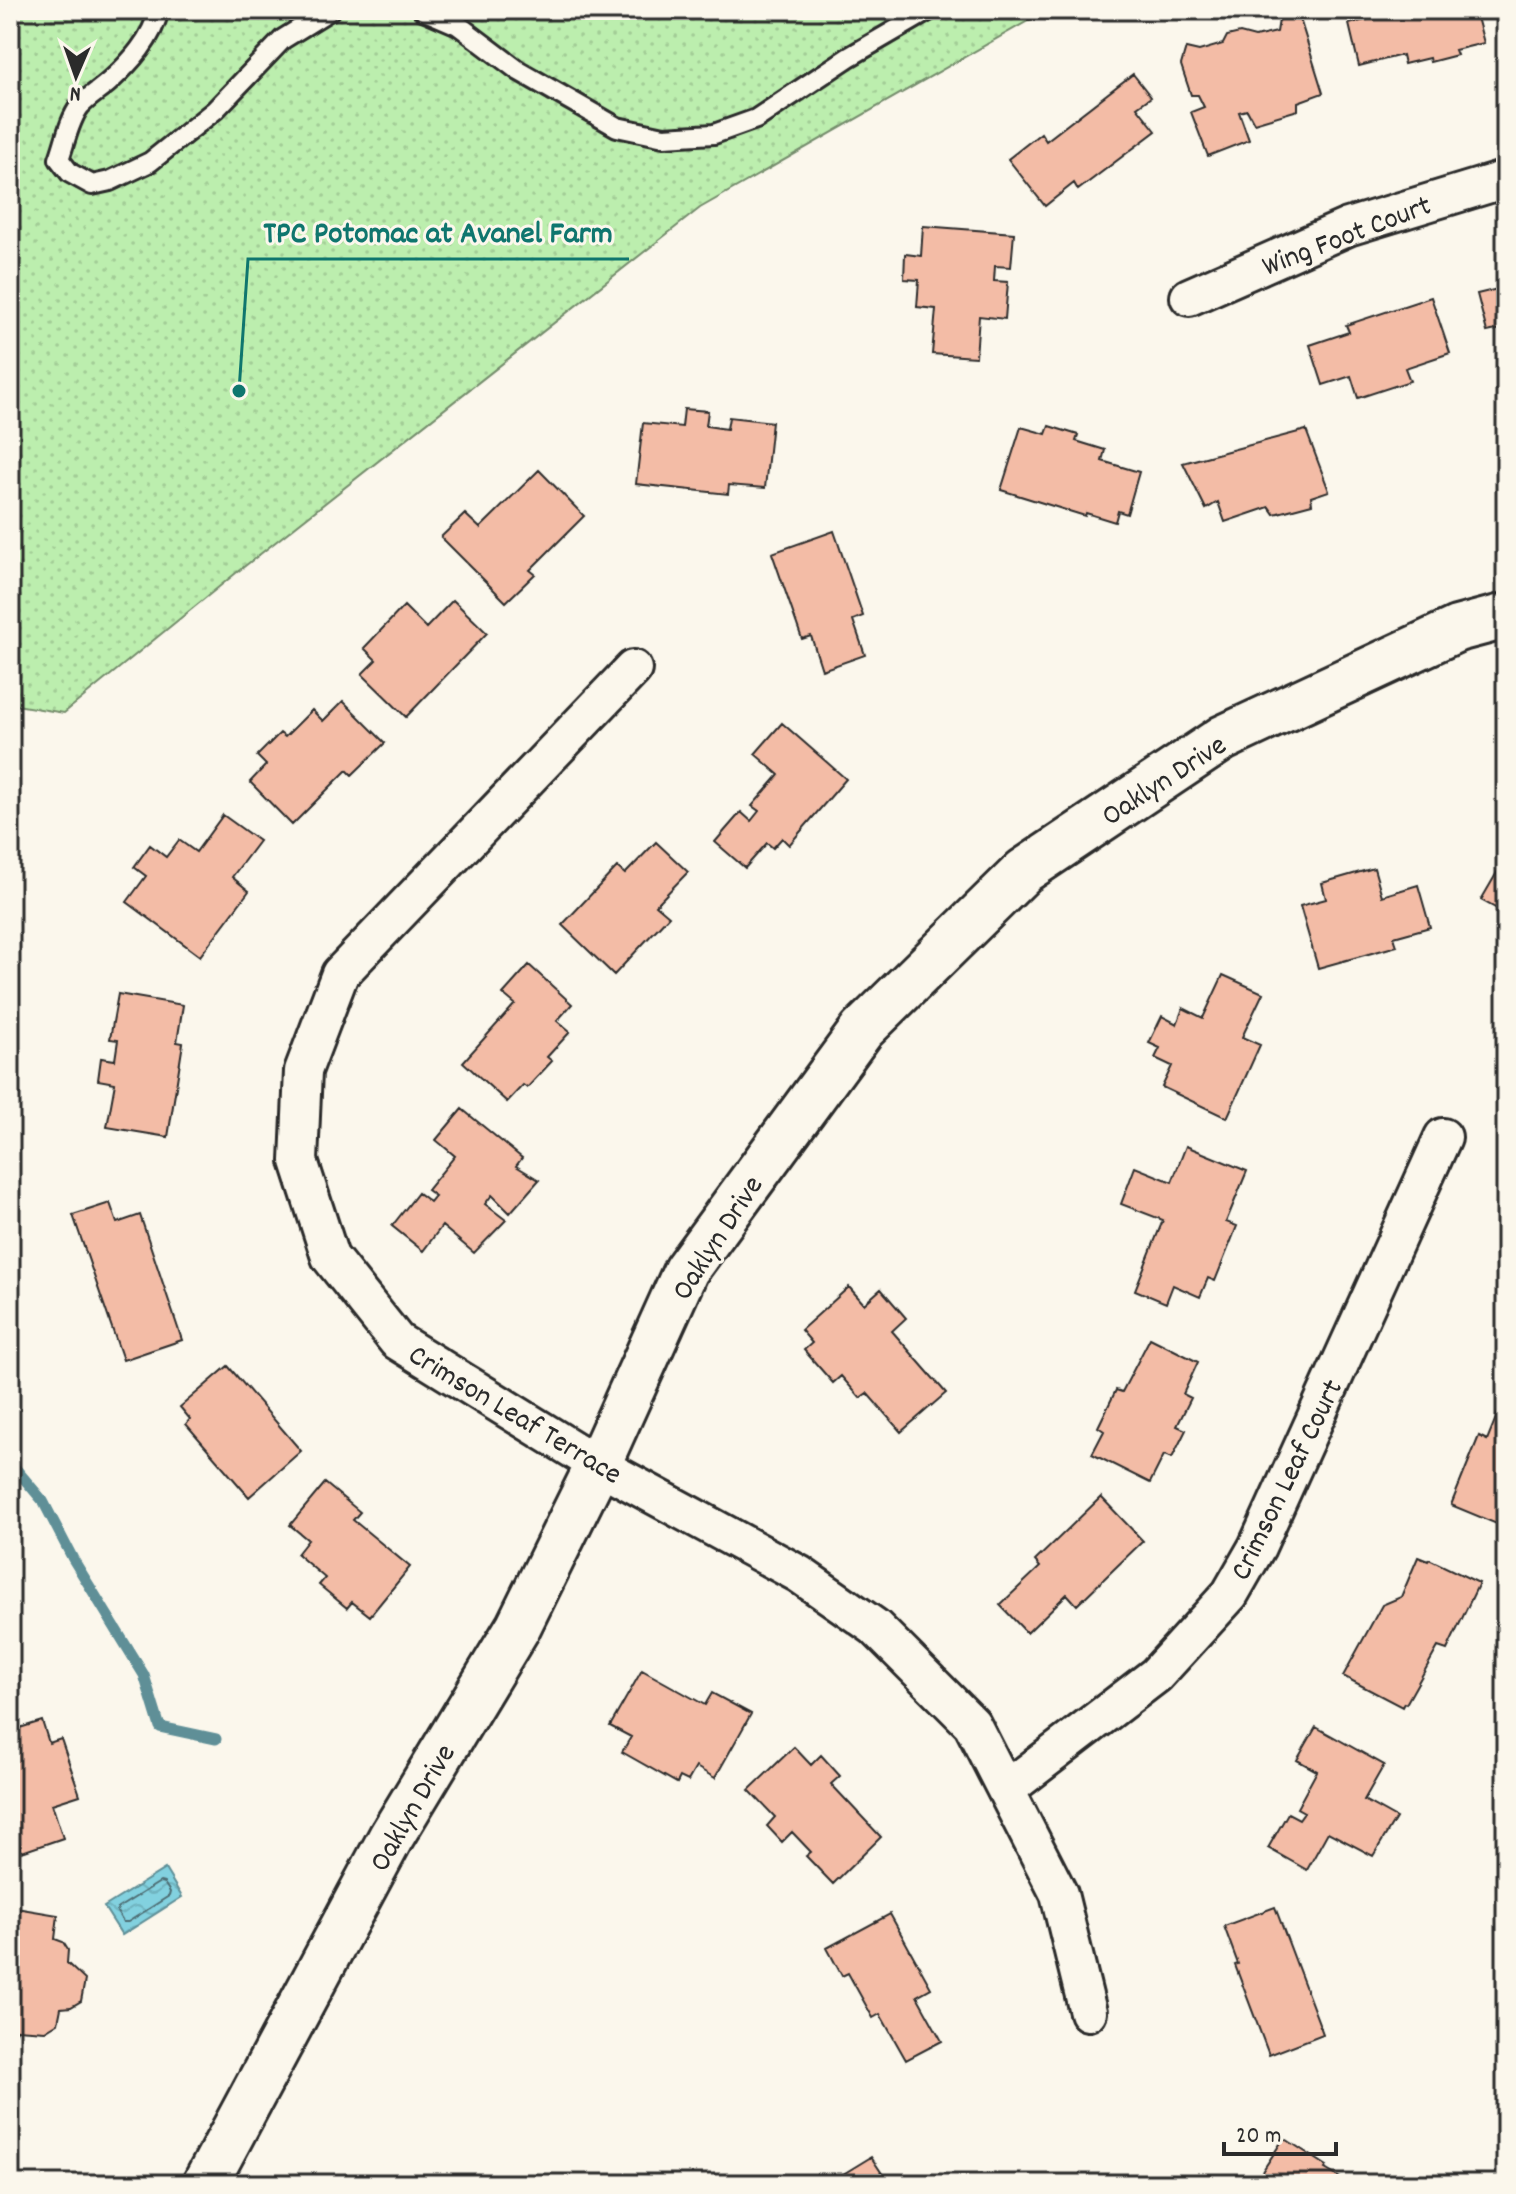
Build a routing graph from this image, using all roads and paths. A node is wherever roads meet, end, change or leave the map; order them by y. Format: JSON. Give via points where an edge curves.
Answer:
{"nodes":[{"id":1,"x":159,"y":10,"type":"edge"},
{"id":2,"x":330,"y":10,"type":"edge"},
{"id":3,"x":423,"y":10,"type":"edge"},
{"id":4,"x":930,"y":10,"type":"edge"},
{"id":5,"x":1506,"y":179,"type":"edge"},
{"id":6,"x":1189,"y":297,"type":"dead end"},
{"id":7,"x":1506,"y":616,"type":"edge"},
{"id":8,"x":633,"y":669,"type":"dead end"},
{"id":9,"x":1443,"y":1137,"type":"dead end"},
{"id":10,"x":598,"y":1465,"type":"junction"},
{"id":11,"x":1007,"y":1789,"type":"junction"},
{"id":12,"x":1088,"y":2012,"type":"dead end"},
{"id":13,"x":205,"y":2184,"type":"edge"}],
"edges":[{"from":1,"to":2,"type":"lane","via":[[139,51],[79,107],[68,133],[59,159],[70,173],[92,185],[150,162],[215,110],[283,39]]},
{"from":3,"to":4,"type":"lane","via":[[458,25],[519,71],[617,127],[664,137],[714,134],[756,119]]},
{"from":5,"to":6,"type":"street","name":"Wing Foot Court","via":[[1348,227]]},
{"from":7,"to":10,"type":"street","name":"Oaklyn Drive","via":[[1457,629],[1223,738],[1024,871],[862,1030],[686,1270]]},
{"from":8,"to":10,"type":"street","name":"Crimson Leaf Terrace","via":[[340,974],[303,1071],[299,1161],[330,1257],[397,1341]]},
{"from":9,"to":11,"type":"street","name":"Crimson Leaf Court","via":[[1257,1547],[1230,1594],[1156,1675]]},
{"from":10,"to":11,"type":"street","name":"Crimson Leaf Terrace","via":[[799,1574],[875,1627],[972,1724]]},
{"from":10,"to":13,"type":"street","name":"Oaklyn Drive","via":[[518,1627],[391,1837]]},
{"from":11,"to":12,"type":"street","name":"Crimson Leaf Terrace","via":[[1059,1894]]}]}
